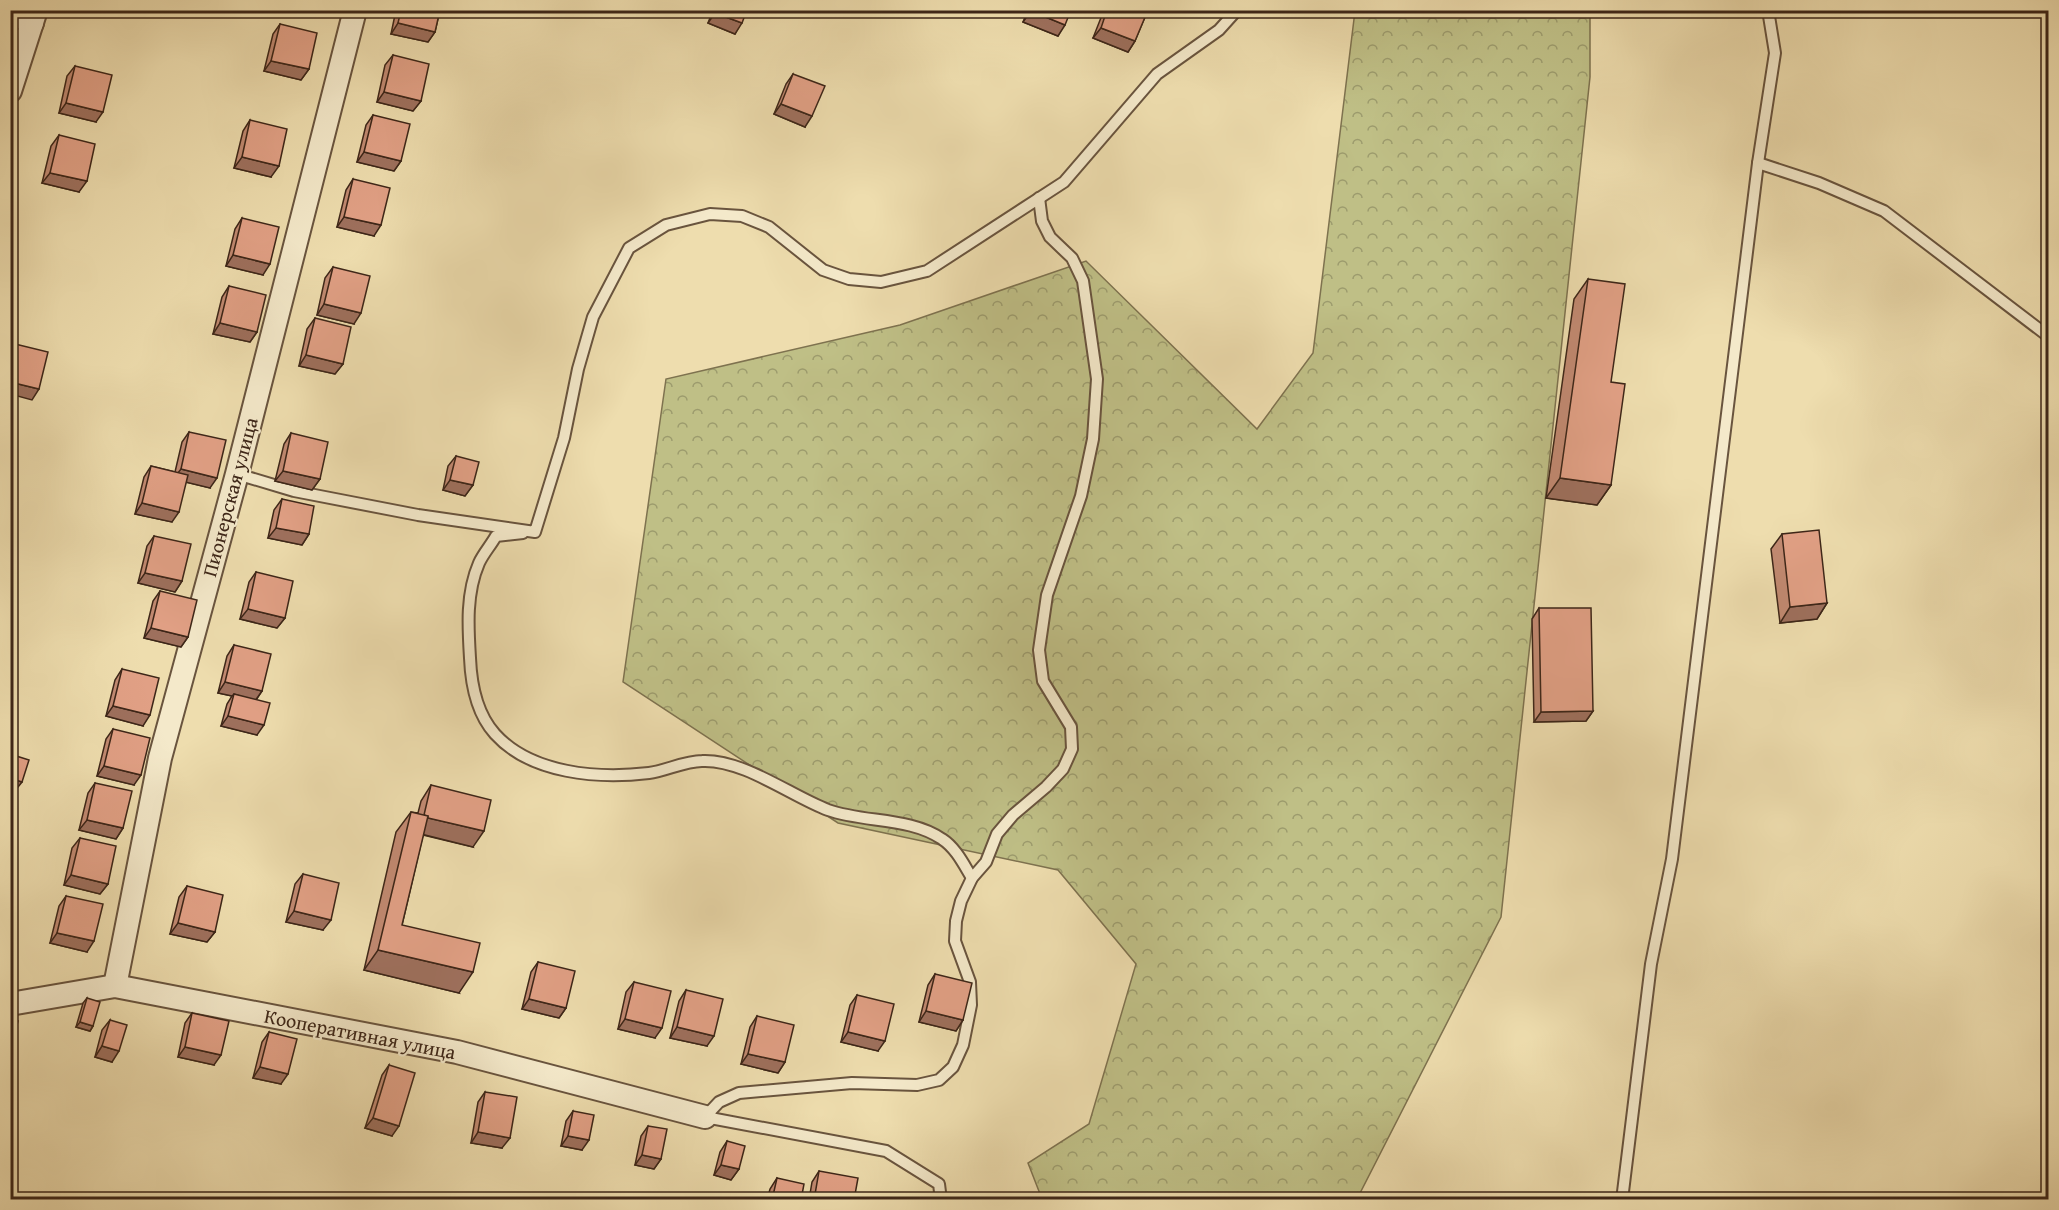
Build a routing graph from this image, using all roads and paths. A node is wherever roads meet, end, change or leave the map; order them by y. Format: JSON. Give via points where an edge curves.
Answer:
{"nodes":[{"id":1,"x":355,"y":10,"type":"edge"},
{"id":2,"x":1237,"y":10,"type":"edge"},
{"id":3,"x":1768,"y":10,"type":"edge"},
{"id":4,"x":10,"y":12,"type":"edge"},
{"id":5,"x":34,"y":17,"type":"edge"},
{"id":6,"x":10,"y":91,"type":"edge"},
{"id":7,"x":1758,"y":163,"type":"junction"},
{"id":8,"x":1039,"y":198,"type":"junction"},
{"id":9,"x":2049,"y":336,"type":"edge"},
{"id":10,"x":237,"y":474,"type":"junction"},
{"id":11,"x":535,"y":532,"type":"junction"},
{"id":12,"x":972,"y":878,"type":"junction"},
{"id":13,"x":115,"y":986,"type":"junction"},
{"id":14,"x":10,"y":1004,"type":"edge"},
{"id":15,"x":705,"y":1118,"type":"junction"},
{"id":16,"x":10,"y":1195,"type":"edge"},
{"id":17,"x":16,"y":1200,"type":"edge"},
{"id":18,"x":941,"y":1200,"type":"edge"},
{"id":19,"x":1622,"y":1200,"type":"edge"}],
"edges":[{"from":1,"to":10,"type":"street","name":"Пионерская улица"},
{"from":2,"to":8,"type":"lane","via":[[1219,30],[1157,74],[1064,182]]},
{"from":3,"to":7,"type":"lane","via":[[1775,53]]},
{"from":4,"to":5,"type":"street"},
{"from":5,"to":6,"type":"street"},
{"from":7,"to":9,"type":"lane","via":[[1819,183],[1884,211]]},
{"from":7,"to":19,"type":"lane","via":[[1672,859],[1651,964]]},
{"from":8,"to":11,"type":"lane","via":[[927,271],[881,282],[849,279],[823,270],[769,227],[742,216],[710,214],[666,225],[629,248],[593,317],[564,438]]},
{"from":8,"to":12,"type":"lane","via":[[1041,221],[1050,237],[1072,258],[1083,281],[1097,379],[1091,450],[1081,496],[1047,595],[1039,650],[1043,681],[1071,727],[1072,749],[1057,775],[997,834],[986,862]]},
{"from":10,"to":11,"type":"lane","via":[[294,491]]},
{"from":10,"to":13,"type":"street","name":"Пионерская улица","via":[[160,759]]},
{"from":11,"to":12,"type":"lane","via":[[496,536],[479,563],[471,591],[470,667],[477,703],[494,734],[521,754],[585,773],[651,773],[702,761],[728,765],[828,810],[918,827],[943,839]]},
{"from":12,"to":15,"type":"lane","via":[[961,901],[955,940],[970,982],[971,1005],[963,1045],[953,1067],[939,1080],[918,1085],[852,1083],[739,1093],[719,1102]]},
{"from":13,"to":14,"type":"street","name":"Кооперативная улица"},
{"from":13,"to":15,"type":"street","name":"Кооперативная улица","via":[[457,1052]]},
{"from":15,"to":18,"type":"lane","via":[[886,1150],[939,1184]]},
{"from":16,"to":17,"type":"lane"}]}
